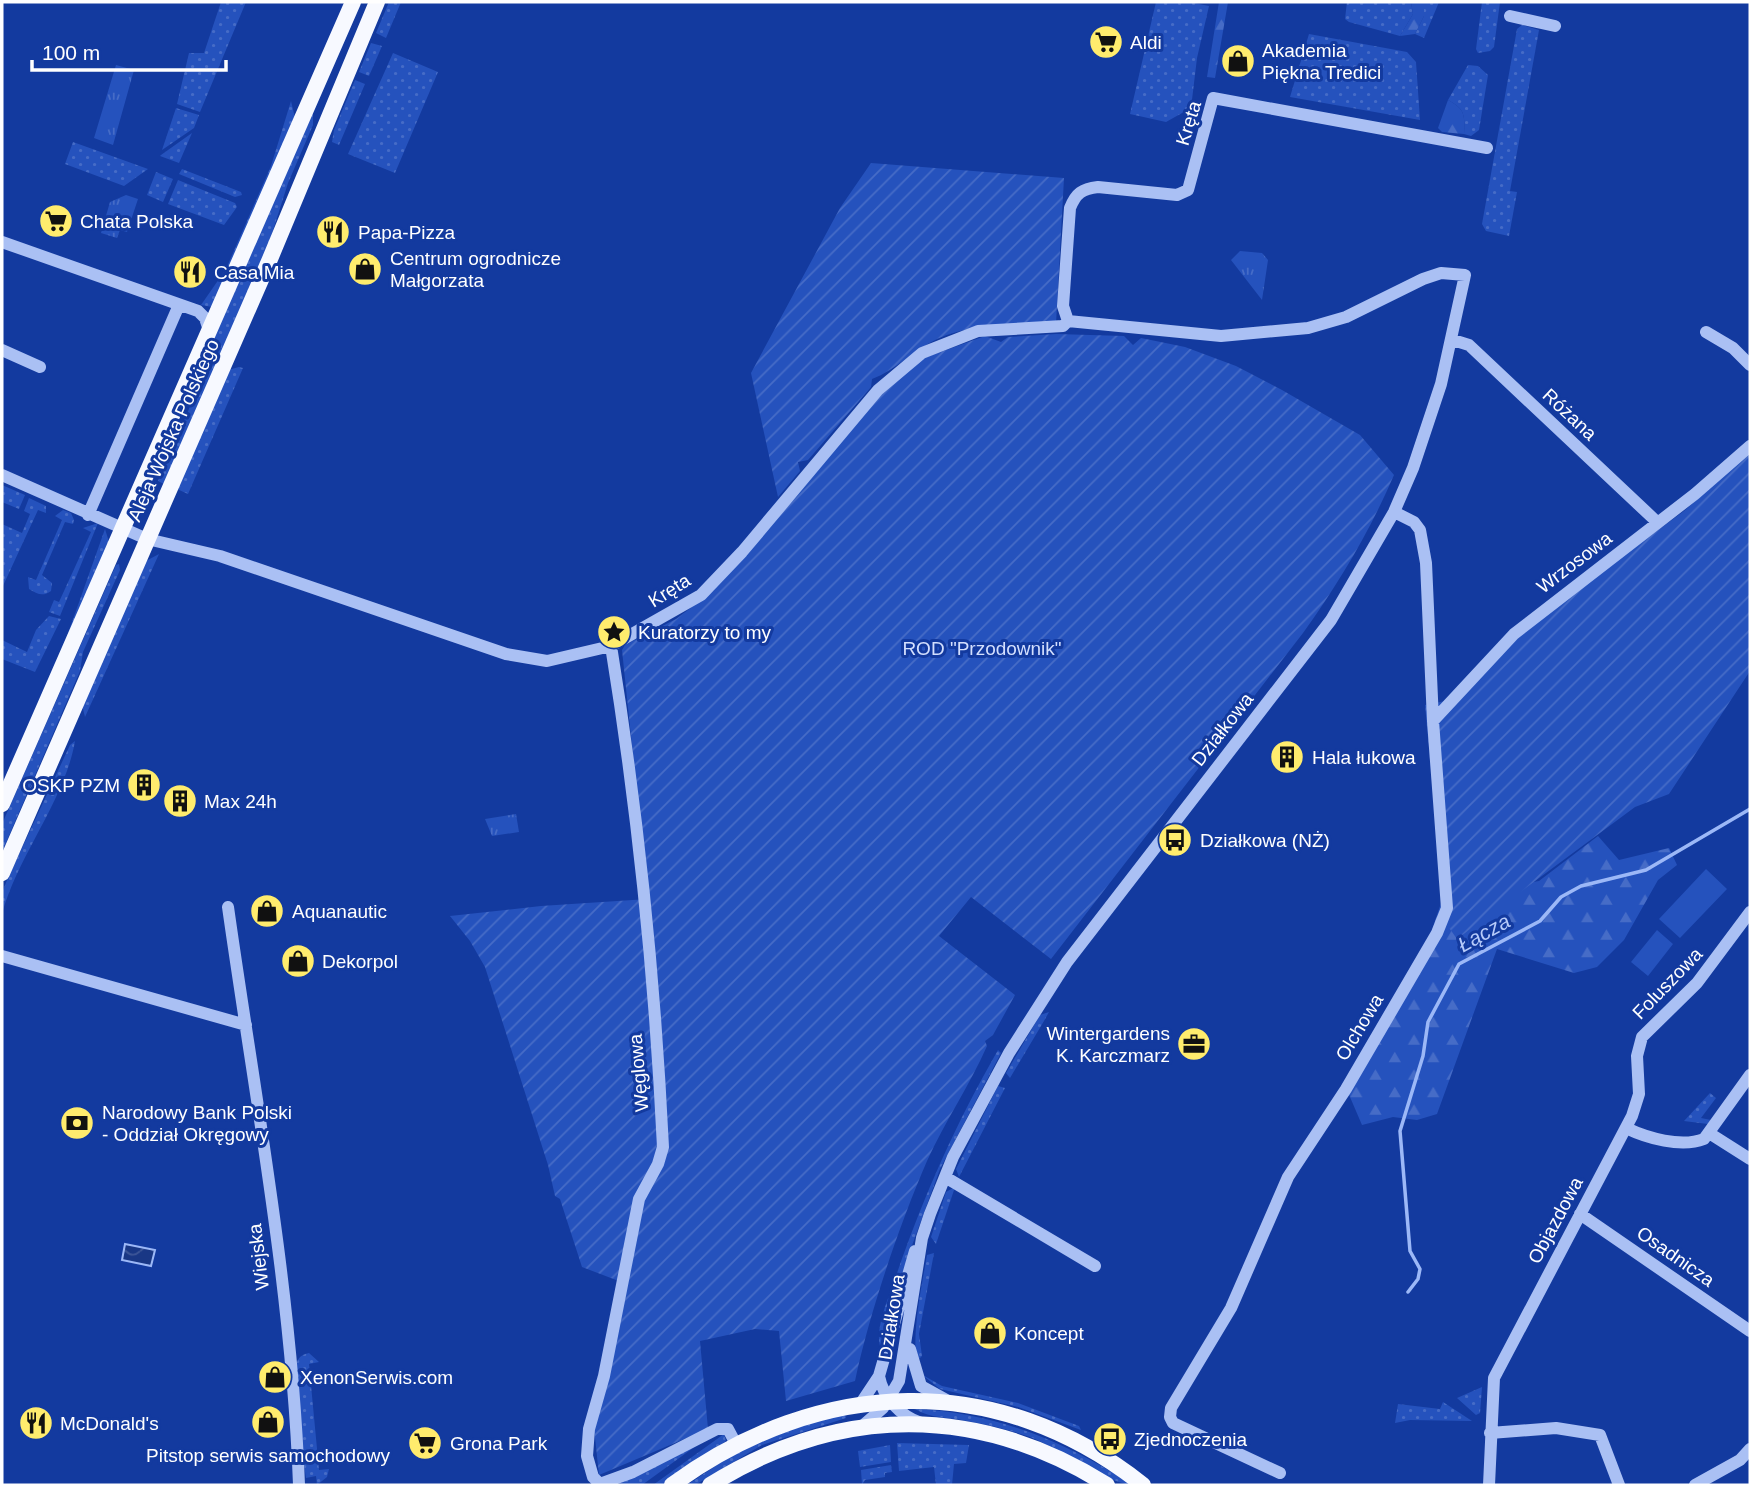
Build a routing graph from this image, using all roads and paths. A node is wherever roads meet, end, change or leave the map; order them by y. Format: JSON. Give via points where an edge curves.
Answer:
{"nodes":[{"id":1,"x":353,"y":2,"type":"edge"},
{"id":2,"x":377,"y":2,"type":"edge"},
{"id":3,"x":1510,"y":16,"type":"dead end"},
{"id":4,"x":1555,"y":26,"type":"dead end"},
{"id":5,"x":1488,"y":148,"type":"dead end"},
{"id":6,"x":2,"y":242,"type":"edge"},
{"id":7,"x":1465,"y":275,"type":"joint"},
{"id":8,"x":179,"y":305,"type":"junction"},
{"id":9,"x":1068,"y":321,"type":"junction"},
{"id":10,"x":209,"y":330,"type":"junction"},
{"id":11,"x":1706,"y":332,"type":"dead end"},
{"id":12,"x":1453,"y":340,"type":"junction"},
{"id":13,"x":2,"y":350,"type":"edge"},
{"id":14,"x":1750,"y":365,"type":"edge"},
{"id":15,"x":40,"y":367,"type":"dead end"},
{"id":16,"x":1750,"y":446,"type":"edge"},
{"id":17,"x":2,"y":475,"type":"edge"},
{"id":18,"x":1394,"y":512,"type":"junction"},
{"id":19,"x":88,"y":516,"type":"junction"},
{"id":20,"x":1657,"y":522,"type":"junction"},
{"id":21,"x":123,"y":530,"type":"junction"},
{"id":22,"x":148,"y":539,"type":"junction"},
{"id":23,"x":611,"y":646,"type":"junction"},
{"id":24,"x":1433,"y":721,"type":"junction"},
{"id":25,"x":2,"y":804,"type":"edge"},
{"id":26,"x":2,"y":873,"type":"edge"},
{"id":27,"x":228,"y":907,"type":"dead end"},
{"id":28,"x":1750,"y":912,"type":"edge"},
{"id":29,"x":2,"y":956,"type":"edge"},
{"id":30,"x":246,"y":1025,"type":"junction"},
{"id":31,"x":1750,"y":1075,"type":"edge"},
{"id":32,"x":1626,"y":1128,"type":"junction"},
{"id":33,"x":1709,"y":1133,"type":"junction"},
{"id":34,"x":1750,"y":1159,"type":"edge"},
{"id":35,"x":945,"y":1177,"type":"junction"},
{"id":36,"x":1580,"y":1214,"type":"junction"},
{"id":37,"x":922,"y":1238,"type":"junction"},
{"id":38,"x":1095,"y":1266,"type":"dead end"},
{"id":39,"x":1750,"y":1331,"type":"edge"},
{"id":40,"x":908,"y":1337,"type":"junction"},
{"id":41,"x":879,"y":1376,"type":"junction"},
{"id":42,"x":889,"y":1399,"type":"junction"},
{"id":43,"x":861,"y":1404,"type":"junction"},
{"id":44,"x":954,"y":1404,"type":"junction"},
{"id":45,"x":924,"y":1424,"type":"junction"},
{"id":46,"x":858,"y":1429,"type":"junction"},
{"id":47,"x":1490,"y":1433,"type":"junction"},
{"id":48,"x":736,"y":1444,"type":"junction"},
{"id":49,"x":1750,"y":1449,"type":"edge"},
{"id":50,"x":1280,"y":1473,"type":"dead end"},
{"id":51,"x":299,"y":1485,"type":"edge"},
{"id":52,"x":672,"y":1485,"type":"edge"},
{"id":53,"x":710,"y":1485,"type":"edge"},
{"id":54,"x":1107,"y":1485,"type":"edge"},
{"id":55,"x":1143,"y":1485,"type":"edge"},
{"id":56,"x":1489,"y":1485,"type":"edge"},
{"id":57,"x":1619,"y":1485,"type":"edge"},
{"id":58,"x":1695,"y":1485,"type":"edge"}],
"edges":[{"from":1,"to":10,"type":"main road","name":"Aleja Wojska Polskiego"},
{"from":2,"to":22,"type":"main road","name":"Aleja Wojska Polskiego"},
{"from":3,"to":4,"type":"street"},
{"from":5,"to":9,"type":"street","name":"Kręta","via":[[1213,98],[1188,190],[1177,195],[1085,188],[1075,196],[1070,208],[1063,306]]},
{"from":6,"to":8,"type":"street","name":"Aleja Wojska Polskiego"},
{"from":7,"to":9,"type":"street","name":"Kręta","via":[[1441,273],[1423,279],[1346,317],[1308,328],[1221,336]]},
{"from":7,"to":12,"type":"street","name":"Działkowa"},
{"from":8,"to":10,"type":"street","name":"Aleja Wojska Polskiego","via":[[198,311]]},
{"from":8,"to":19,"type":"street"},
{"from":9,"to":23,"type":"street","name":"Kręta","via":[[1062,327],[978,331],[922,353],[878,390],[701,595]]},
{"from":10,"to":21,"type":"main road","name":"Aleja Wojska Polskiego"},
{"from":11,"to":14,"type":"street"},
{"from":12,"to":18,"type":"street","name":"Działkowa","via":[[1426,433]]},
{"from":12,"to":20,"type":"street","name":"Różana","via":[[1469,345]]},
{"from":13,"to":15,"type":"street"},
{"from":16,"to":20,"type":"street","name":"Wrzosowa"},
{"from":17,"to":19,"type":"street"},
{"from":18,"to":24,"type":"street","name":"Olchowa","via":[[1420,530]]},
{"from":18,"to":35,"type":"street","name":"Działkowa","via":[[1331,620],[1064,966],[1009,1053]]},
{"from":19,"to":21,"type":"street","name":"Kręta"},
{"from":20,"to":24,"type":"street","name":"Wrzosowa","via":[[1514,634]]},
{"from":21,"to":22,"type":"street","name":"Kręta"},
{"from":21,"to":25,"type":"main road","name":"Aleja Wojska Polskiego"},
{"from":22,"to":23,"type":"street","name":"Kręta","via":[[220,556],[506,654],[547,661]]},
{"from":22,"to":26,"type":"main road","name":"Aleja Wojska Polskiego"},
{"from":23,"to":48,"type":"street","name":"Węglowa","via":[[641,868],[663,1147],[639,1199],[587,1456],[593,1477],[600,1483],[717,1429],[728,1429]]},
{"from":24,"to":50,"type":"street","name":"Olchowa","via":[[1447,908],[1346,1089],[1287,1177],[1231,1308],[1171,1408],[1173,1423]]},
{"from":27,"to":30,"type":"street","name":"Wiejska"},
{"from":28,"to":32,"type":"street","name":"Foluszowa","via":[[1697,983],[1642,1037],[1636,1056],[1639,1094]]},
{"from":29,"to":30,"type":"street"},
{"from":30,"to":51,"type":"street","name":"Wiejska","via":[[281,1280]]},
{"from":31,"to":33,"type":"street"},
{"from":32,"to":33,"type":"street","via":[[1694,1143]]},
{"from":32,"to":36,"type":"street","name":"Objazdowa"},
{"from":33,"to":34,"type":"street"},
{"from":35,"to":37,"type":"street","name":"Działkowa"},
{"from":35,"to":38,"type":"street"},
{"from":36,"to":39,"type":"street","name":"Osadnicza"},
{"from":36,"to":47,"type":"street","name":"Objazdowa","via":[[1494,1378]]},
{"from":37,"to":40,"type":"street","name":"Działkowa"},
{"from":37,"to":41,"type":"street","name":"Działkowa","via":[[911,1258]]},
{"from":40,"to":42,"type":"street","name":"Działkowa","via":[[899,1381]]},
{"from":40,"to":44,"type":"street","via":[[921,1386]]},
{"from":41,"to":42,"type":"street","name":"Działkowa"},
{"from":41,"to":43,"type":"street","name":"Działkowa"},
{"from":42,"to":43,"type":"main road"},
{"from":42,"to":44,"type":"main road"},
{"from":42,"to":45,"type":"street","name":"Działkowa","via":[[912,1420]]},
{"from":42,"to":46,"type":"street","name":"Działkowa"},
{"from":43,"to":48,"type":"main road","via":[[782,1424]]},
{"from":44,"to":55,"type":"main road","via":[[1007,1415],[1068,1437],[1095,1450]]},
{"from":45,"to":46,"type":"main road"},
{"from":45,"to":54,"type":"main road","via":[[976,1429],[1018,1440]]},
{"from":46,"to":53,"type":"main road","via":[[791,1446]]},
{"from":47,"to":56,"type":"street","name":"Objazdowa"},
{"from":47,"to":57,"type":"street","via":[[1556,1428],[1600,1435]]},
{"from":48,"to":52,"type":"main road"},
{"from":49,"to":58,"type":"street","via":[[1740,1460]]}]}
